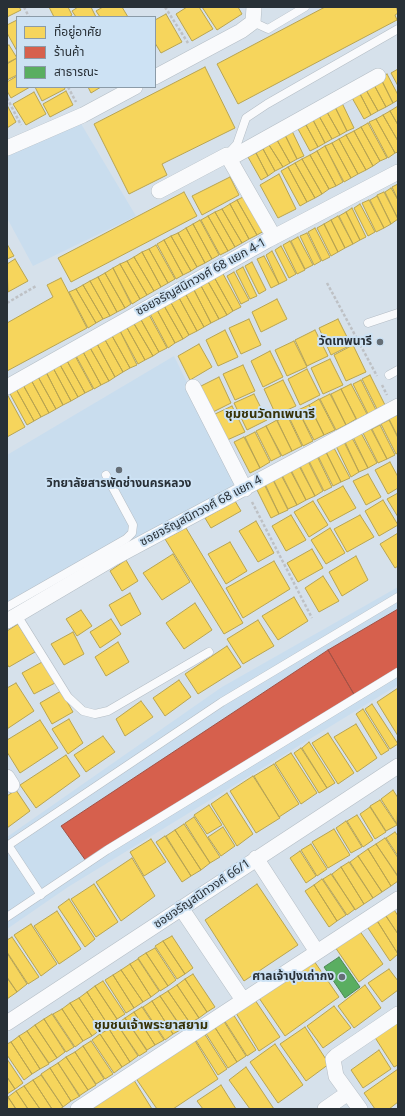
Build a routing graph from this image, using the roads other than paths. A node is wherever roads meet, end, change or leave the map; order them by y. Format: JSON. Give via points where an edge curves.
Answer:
{"nodes":[{"id":1,"x":254,"y":7,"type":"edge"},
{"id":2,"x":305,"y":7,"type":"edge"},
{"id":3,"x":253,"y":22,"type":"junction"},
{"id":4,"x":398,"y":29,"type":"edge"},
{"id":5,"x":156,"y":76,"type":"edge"},
{"id":6,"x":378,"y":76,"type":"dead end"},
{"id":7,"x":133,"y":88,"type":"edge"},
{"id":8,"x":7,"y":148,"type":"edge"},
{"id":9,"x":228,"y":157,"type":"junction"},
{"id":10,"x":398,"y":172,"type":"edge"},
{"id":11,"x":159,"y":191,"type":"dead end"},
{"id":12,"x":274,"y":237,"type":"junction"},
{"id":13,"x":398,"y":313,"type":"edge"},
{"id":14,"x":368,"y":323,"type":"dead end"},
{"id":15,"x":398,"y":370,"type":"edge"},
{"id":16,"x":389,"y":375,"type":"dead end"},
{"id":17,"x":7,"y":387,"type":"edge"},
{"id":18,"x":193,"y":387,"type":"dead end"},
{"id":19,"x":396,"y":407,"type":"edge"},
{"id":20,"x":106,"y":475,"type":"dead end"},
{"id":21,"x":245,"y":489,"type":"junction"},
{"id":22,"x":398,"y":597,"type":"edge"},
{"id":23,"x":10,"y":614,"type":"edge"},
{"id":24,"x":209,"y":652,"type":"dead end"},
{"id":25,"x":398,"y":672,"type":"edge"},
{"id":26,"x":398,"y":766,"type":"edge"},
{"id":27,"x":7,"y":846,"type":"edge"},
{"id":28,"x":256,"y":858,"type":"junction"},
{"id":29,"x":41,"y":895,"type":"junction"},
{"id":30,"x":398,"y":899,"type":"edge"},
{"id":31,"x":181,"y":908,"type":"junction"},
{"id":32,"x":7,"y":917,"type":"edge"},
{"id":33,"x":317,"y":952,"type":"junction"},
{"id":34,"x":243,"y":1000,"type":"junction"},
{"id":35,"x":398,"y":1014,"type":"edge"},
{"id":36,"x":7,"y":1022,"type":"edge"},
{"id":37,"x":348,"y":1093,"type":"junction"},
{"id":38,"x":78,"y":1109,"type":"edge"},
{"id":39,"x":325,"y":1109,"type":"edge"},
{"id":40,"x":360,"y":1109,"type":"edge"}],
"edges":[{"from":1,"to":3,"type":"street"},
{"from":2,"to":3,"type":"lane","via":[[268,29]]},
{"from":3,"to":5,"type":"street"},
{"from":4,"to":9,"type":"lane","via":[[246,118],[237,144]]},
{"from":6,"to":9,"type":"street"},
{"from":7,"to":8,"type":"street","via":[[83,115]]},
{"from":9,"to":11,"type":"street"},
{"from":9,"to":12,"type":"street"},
{"from":10,"to":12,"type":"street","name":"ซอยจรัญสนิทวงศ์ 68 แยก 4-1"},
{"from":12,"to":17,"type":"street","name":"ซอยจรัญสนิทวงศ์ 68 แยก 4-1"},
{"from":13,"to":14,"type":"lane"},
{"from":15,"to":16,"type":"lane"},
{"from":18,"to":21,"type":"street"},
{"from":19,"to":21,"type":"street","name":"ซอยจรัญสนิทวงศ์ 68 แยก 4"},
{"from":20,"to":23,"type":"lane","via":[[133,524],[132,533]]},
{"from":21,"to":23,"type":"street","name":"ซอยจรัญสนิทวงศ์ 68 แยก 4"},
{"from":22,"to":27,"type":"lane","via":[[222,702]]},
{"from":23,"to":24,"type":"lane","via":[[68,697],[83,711],[95,714],[108,711]]},
{"from":25,"to":29,"type":"lane","via":[[107,850]]},
{"from":26,"to":28,"type":"street","name":"ซอยจรัญสนิทวงศ์ 66/1"},
{"from":27,"to":29,"type":"lane"},
{"from":28,"to":31,"type":"street","name":"ซอยจรัญสนิทวงศ์ 66/1"},
{"from":28,"to":33,"type":"street"},
{"from":29,"to":32,"type":"lane"},
{"from":30,"to":33,"type":"street"},
{"from":31,"to":34,"type":"street"},
{"from":31,"to":36,"type":"street","name":"ซอยจรัญสนิทวงศ์ 66/1"},
{"from":33,"to":34,"type":"street"},
{"from":34,"to":38,"type":"street"},
{"from":35,"to":37,"type":"street","via":[[333,1060],[336,1076]]},
{"from":37,"to":39,"type":"street"},
{"from":37,"to":40,"type":"street"}]}
